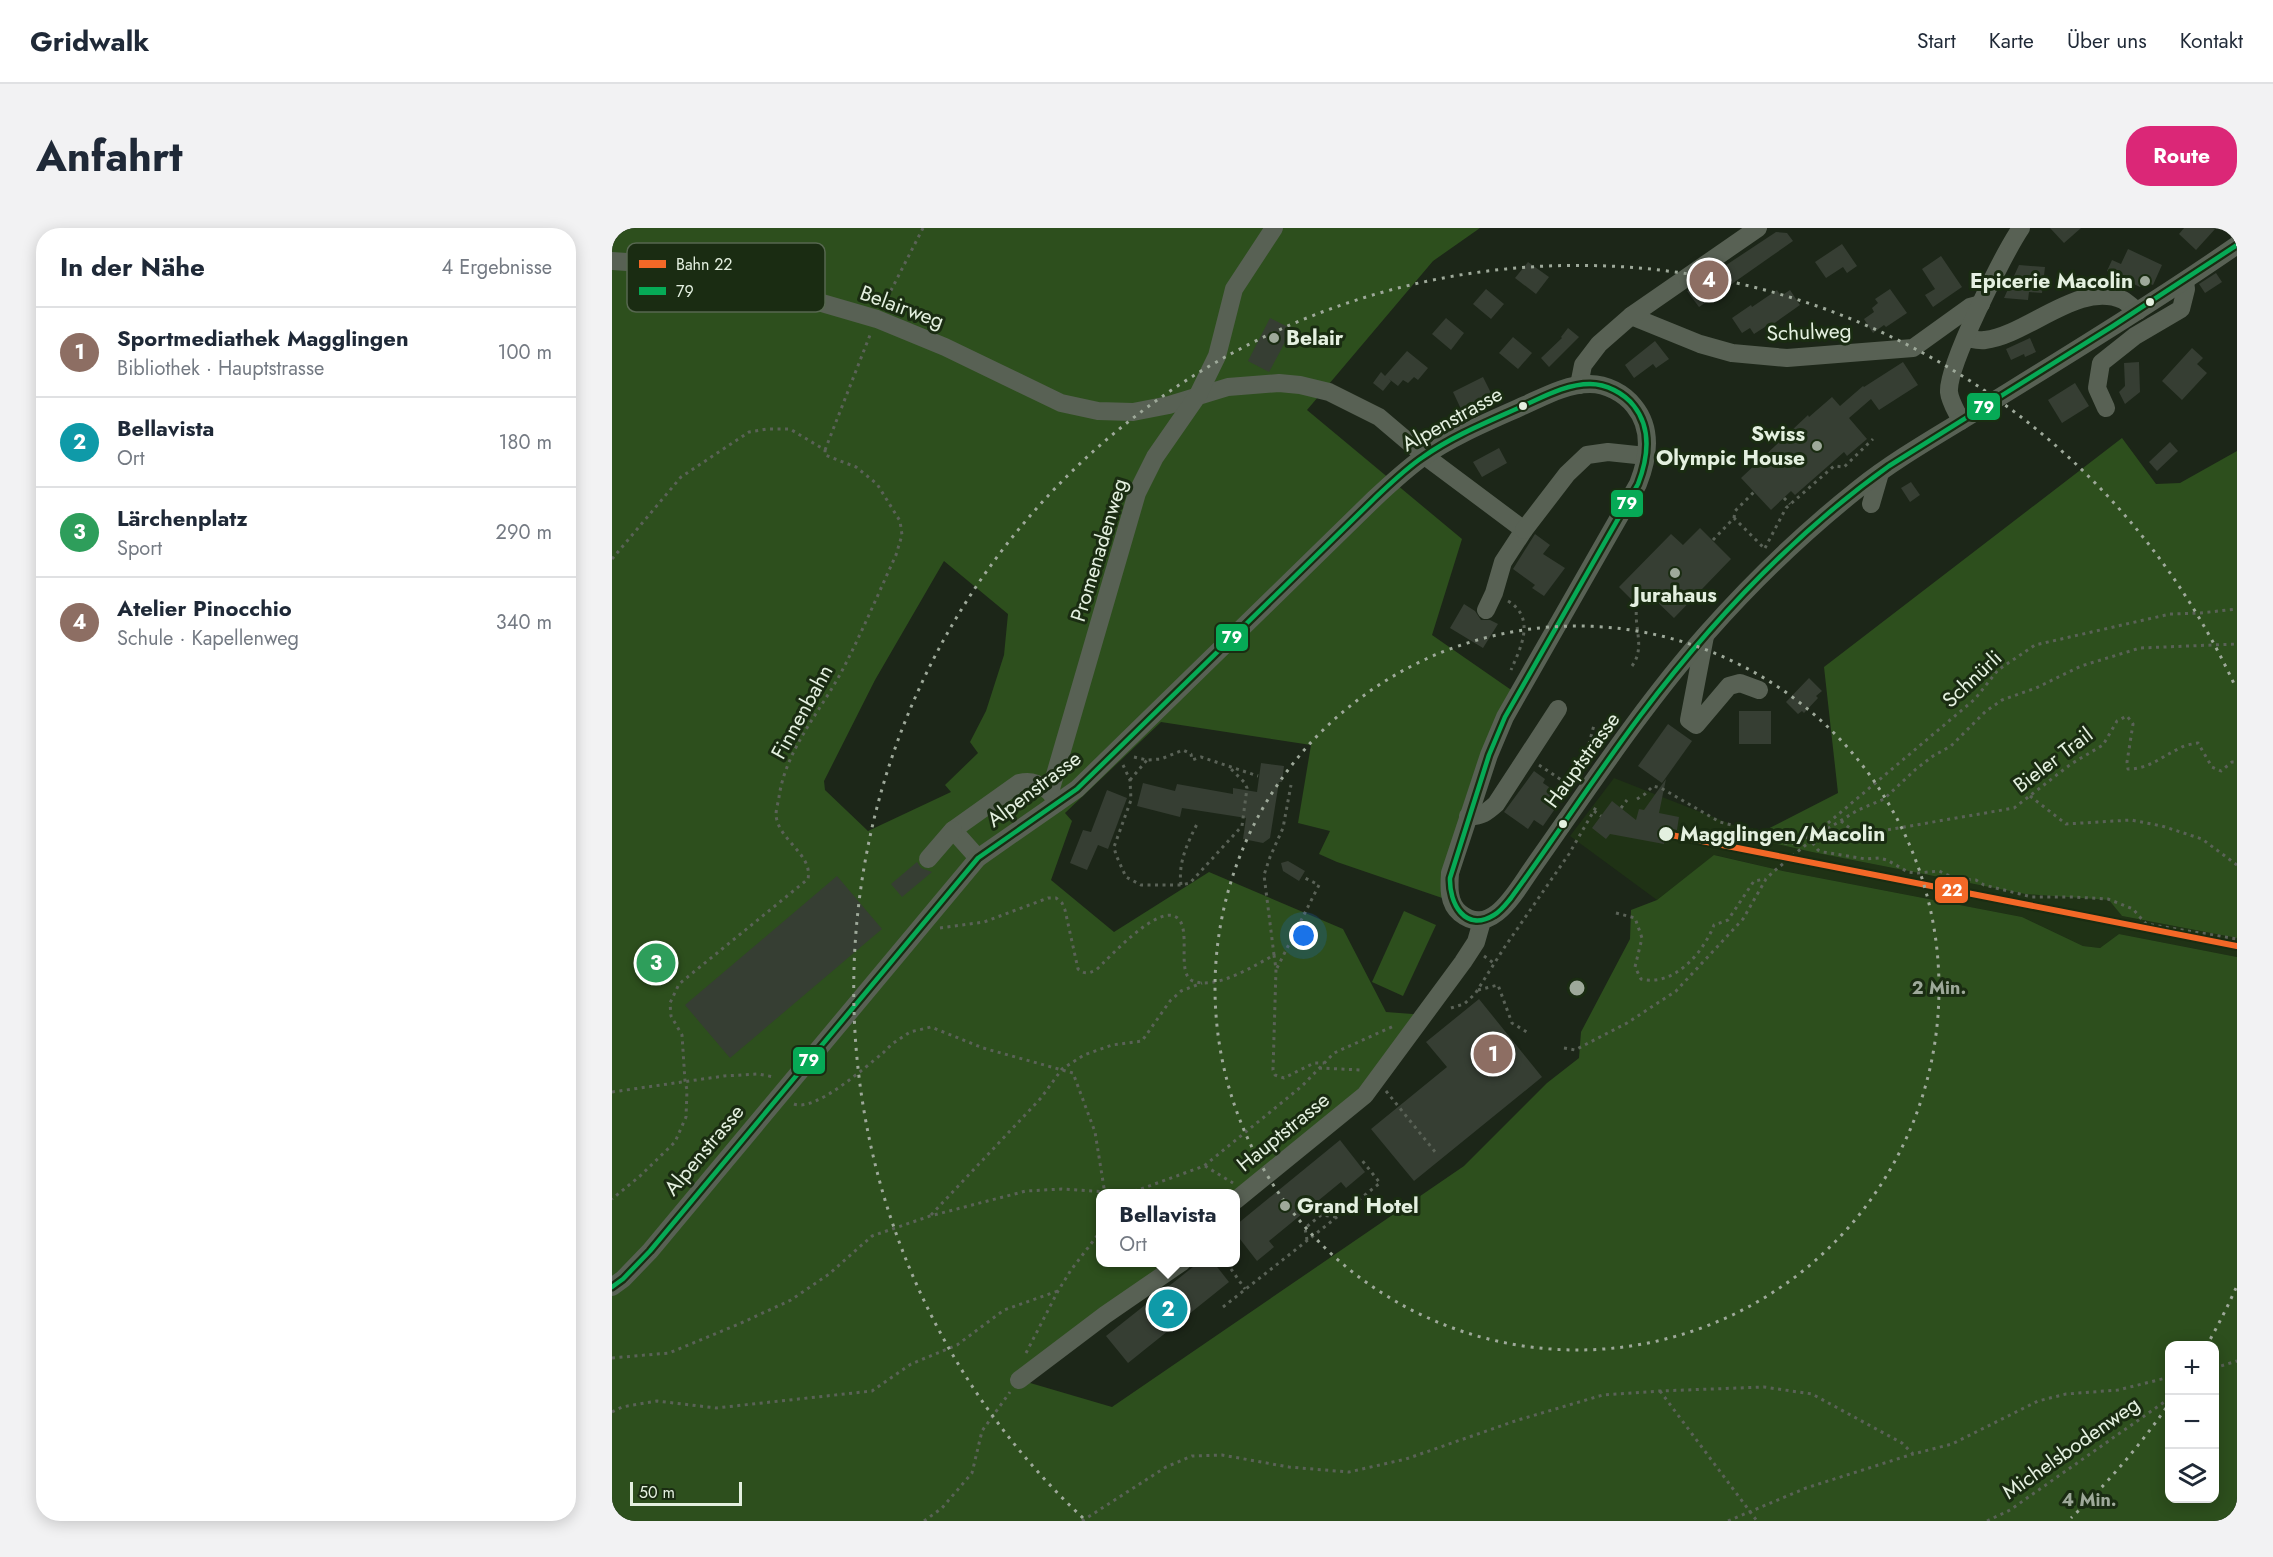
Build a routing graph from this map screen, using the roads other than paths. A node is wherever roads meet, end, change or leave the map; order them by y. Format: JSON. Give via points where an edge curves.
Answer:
{"nodes":[{"id":1,"x":1274,"y":228,"type":"edge"},
{"id":2,"x":1758,"y":228,"type":"edge"},
{"id":3,"x":2021,"y":228,"type":"edge"},
{"id":4,"x":2237,"y":244,"type":"edge"},
{"id":5,"x":612,"y":261,"type":"edge"},
{"id":6,"x":627,"y":262,"type":"edge"},
{"id":7,"x":2185,"y":281,"type":"junction"},
{"id":8,"x":1981,"y":303,"type":"junction"},
{"id":9,"x":825,"y":304,"type":"edge"},
{"id":10,"x":2138,"y":311,"type":"junction"},
{"id":11,"x":1631,"y":316,"type":"junction"},
{"id":12,"x":1966,"y":339,"type":"junction"},
{"id":13,"x":1579,"y":385,"type":"junction"},
{"id":14,"x":1198,"y":395,"type":"junction"},
{"id":15,"x":1169,"y":405,"type":"junction"},
{"id":16,"x":2106,"y":408,"type":"dead end"},
{"id":17,"x":1180,"y":421,"type":"junction"},
{"id":18,"x":1961,"y":421,"type":"junction"},
{"id":19,"x":1425,"y":456,"type":"junction"},
{"id":20,"x":1646,"y":456,"type":"junction"},
{"id":21,"x":1880,"y":472,"type":"junction"},
{"id":22,"x":1871,"y":504,"type":"dead end"},
{"id":23,"x":1524,"y":530,"type":"junction"},
{"id":24,"x":1486,"y":610,"type":"dead end"},
{"id":25,"x":1706,"y":634,"type":"junction"},
{"id":26,"x":1759,"y":690,"type":"dead end"},
{"id":27,"x":1558,"y":709,"type":"dead end"},
{"id":28,"x":1053,"y":798,"type":"junction"},
{"id":29,"x":1468,"y":816,"type":"junction"},
{"id":30,"x":953,"y":830,"type":"junction"},
{"id":31,"x":978,"y":858,"type":"junction"},
{"id":32,"x":928,"y":859,"type":"dead end"},
{"id":33,"x":1482,"y":921,"type":"junction"},
{"id":34,"x":1240,"y":1194,"type":"edge"},
{"id":35,"x":1176,"y":1267,"type":"edge"},
{"id":36,"x":612,"y":1287,"type":"edge"},
{"id":37,"x":1019,"y":1380,"type":"road end"}],
"edges":[{"from":1,"to":14,"type":"street","name":"Promenadenweg","via":[[1234,289],[1217,356]]},
{"from":2,"to":11,"type":"street"},
{"from":3,"to":8,"type":"street"},
{"from":4,"to":7,"type":"street","name":"Hauptstrasse"},
{"from":5,"to":6,"type":"street","name":"Belairweg"},
{"from":7,"to":10,"type":"street","name":"Hauptstrasse"},
{"from":7,"to":16,"type":"street","via":[[2181,309],[2135,336],[2101,363],[2097,388]]},
{"from":8,"to":11,"type":"street","name":"Schulweg","via":[[1913,348],[1787,358],[1732,353]]},
{"from":8,"to":12,"type":"street"},
{"from":9,"to":15,"type":"street","name":"Belairweg","via":[[877,319],[945,347],[1061,403],[1098,411],[1133,412]]},
{"from":10,"to":12,"type":"street","via":[[2123,300],[2106,296],[2084,298],[2000,336]]},
{"from":10,"to":18,"type":"street","name":"Hauptstrasse"},
{"from":11,"to":13,"type":"street","via":[[1590,353]]},
{"from":12,"to":18,"type":"street","via":[[1949,384]]},
{"from":13,"to":19,"type":"street","name":"Alpenstrasse","via":[[1547,395],[1473,429]]},
{"from":13,"to":20,"type":"street","via":[[1599,385],[1630,401],[1646,429]]},
{"from":14,"to":15,"type":"street","name":"Belairweg"},
{"from":14,"to":17,"type":"street","name":"Promenadenweg"},
{"from":14,"to":19,"type":"street","name":"Belairweg","via":[[1228,387],[1279,383],[1329,392],[1379,417]]},
{"from":15,"to":17,"type":"street"},
{"from":17,"to":28,"type":"street","name":"Promenadenweg","via":[[1155,457],[1137,493]]},
{"from":18,"to":21,"type":"street","name":"Hauptstrasse"},
{"from":19,"to":23,"type":"street","name":"Belairweg"},
{"from":19,"to":28,"type":"street","name":"Alpenstrasse","via":[[1374,499],[1077,789]]},
{"from":20,"to":23,"type":"street","via":[[1608,452],[1587,455],[1567,474]]},
{"from":20,"to":29,"type":"street","via":[[1631,498],[1505,717]]},
{"from":21,"to":22,"type":"street"},
{"from":21,"to":25,"type":"street","name":"Hauptstrasse","via":[[1764,572]]},
{"from":23,"to":24,"type":"street","via":[[1503,562]]},
{"from":25,"to":26,"type":"street","via":[[1689,720],[1696,725],[1729,686],[1740,683]]},
{"from":25,"to":33,"type":"street","name":"Hauptstrasse","via":[[1585,792],[1511,898],[1491,918]]},
{"from":27,"to":29,"type":"street","via":[[1496,804],[1486,813]]},
{"from":28,"to":30,"type":"street","via":[[1038,783],[1019,783]]},
{"from":28,"to":31,"type":"street","name":"Alpenstrasse"},
{"from":29,"to":33,"type":"street","via":[[1448,888],[1456,910]]},
{"from":30,"to":31,"type":"street"},
{"from":30,"to":32,"type":"street"},
{"from":31,"to":36,"type":"street","name":"Alpenstrasse","via":[[650,1251]]},
{"from":33,"to":34,"type":"street","name":"Hauptstrasse","via":[[1476,942],[1426,1015],[1372,1075],[1365,1095]]},
{"from":35,"to":37,"type":"street"}]}
